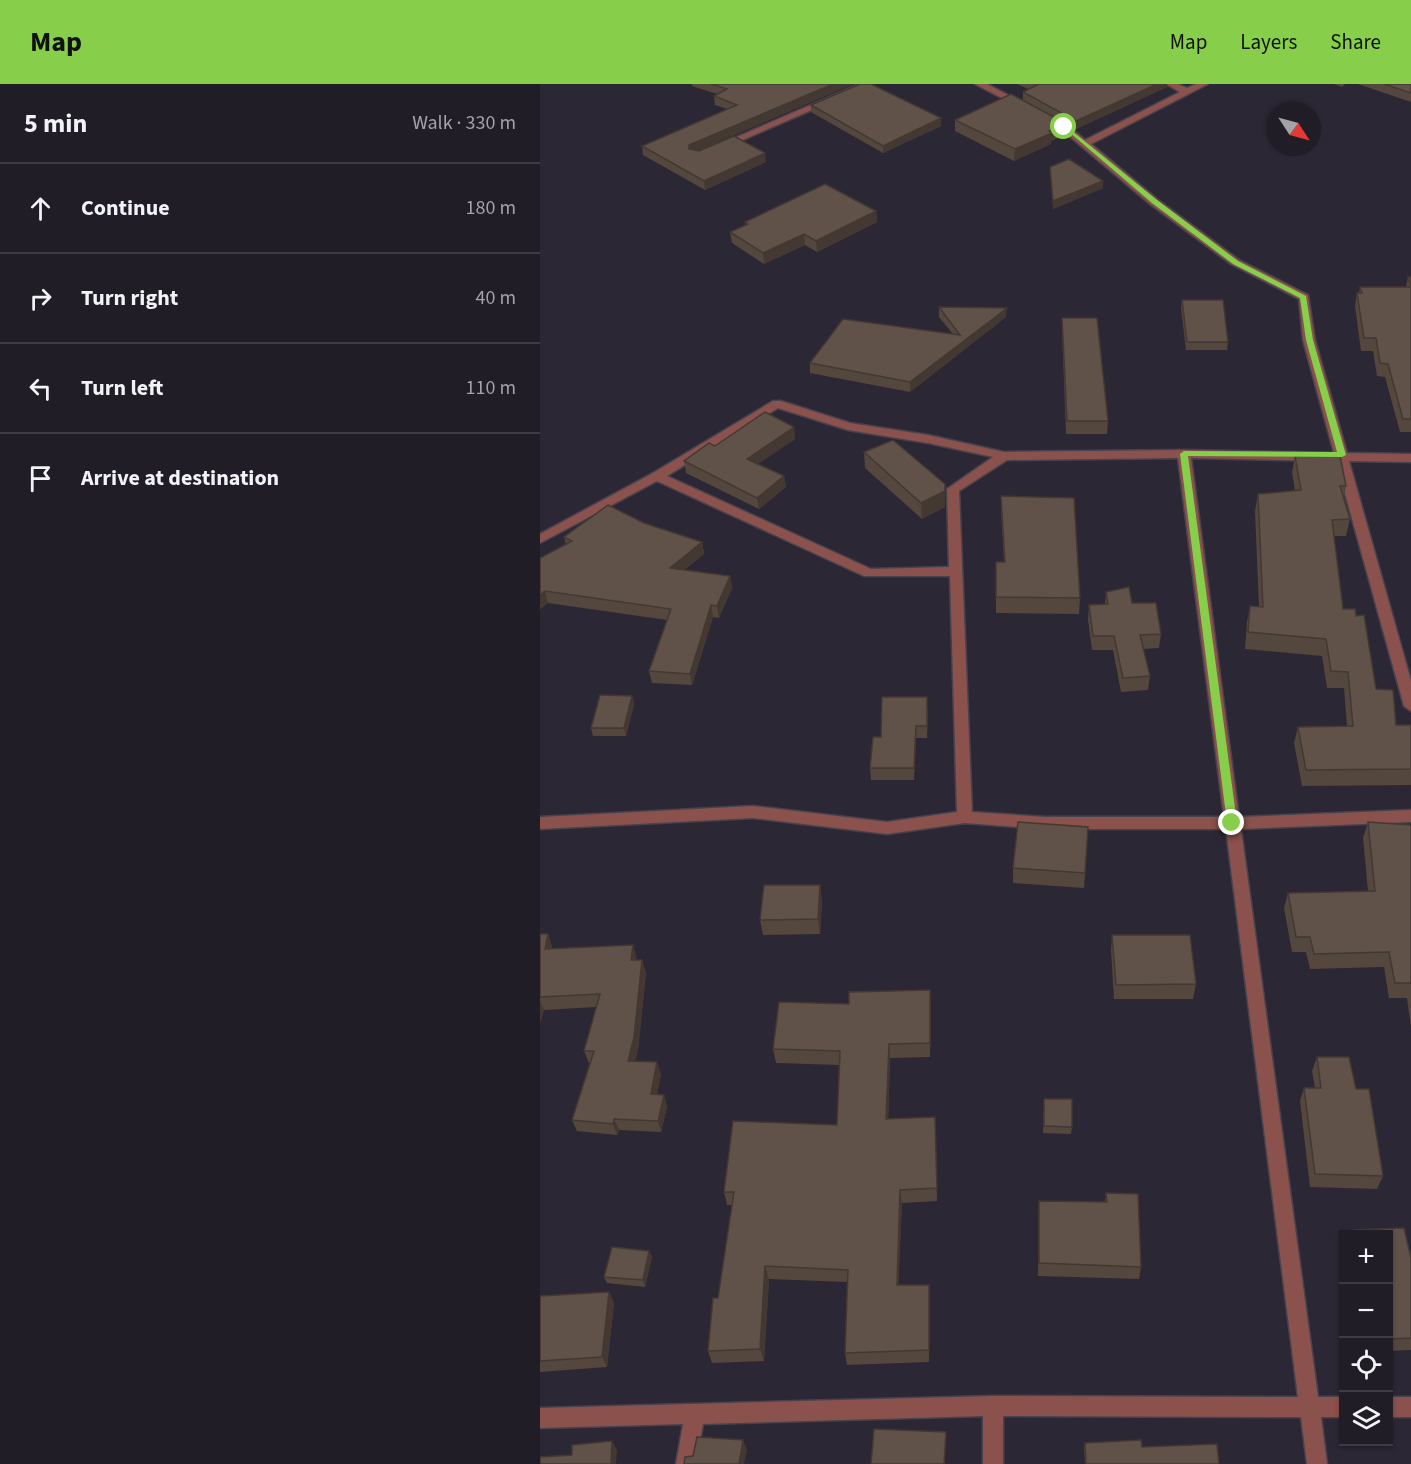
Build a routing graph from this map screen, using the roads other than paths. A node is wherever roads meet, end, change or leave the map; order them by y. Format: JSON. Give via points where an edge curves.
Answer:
{"nodes":[{"id":1,"x":867,"y":84,"type":"edge"},
{"id":2,"x":980,"y":84,"type":"edge"},
{"id":3,"x":1171,"y":84,"type":"edge"},
{"id":4,"x":1203,"y":84,"type":"edge"},
{"id":5,"x":1188,"y":92,"type":"junction"},
{"id":6,"x":1033,"y":111,"type":"edge"},
{"id":7,"x":1043,"y":116,"type":"edge"},
{"id":8,"x":1084,"y":144,"type":"junction"},
{"id":9,"x":707,"y":152,"type":"edge"},
{"id":10,"x":1184,"y":454,"type":"junction"},
{"id":11,"x":1342,"y":455,"type":"junction"},
{"id":12,"x":1004,"y":456,"type":"junction"},
{"id":13,"x":1411,"y":458,"type":"edge"},
{"id":14,"x":657,"y":476,"type":"junction"},
{"id":15,"x":540,"y":539,"type":"edge"},
{"id":16,"x":956,"y":571,"type":"junction"},
{"id":17,"x":1411,"y":706,"type":"edge"},
{"id":18,"x":1411,"y":816,"type":"edge"},
{"id":19,"x":965,"y":817,"type":"junction"},
{"id":20,"x":540,"y":823,"type":"edge"},
{"id":21,"x":1232,"y":823,"type":"junction"},
{"id":22,"x":993,"y":1406,"type":"junction"},
{"id":23,"x":1308,"y":1407,"type":"junction"},
{"id":24,"x":1339,"y":1407,"type":"edge"},
{"id":25,"x":1393,"y":1407,"type":"edge"},
{"id":26,"x":1411,"y":1407,"type":"edge"},
{"id":27,"x":695,"y":1413,"type":"junction"},
{"id":28,"x":540,"y":1418,"type":"edge"},
{"id":29,"x":686,"y":1464,"type":"edge"},
{"id":30,"x":993,"y":1464,"type":"edge"},
{"id":31,"x":1317,"y":1464,"type":"edge"}],
"edges":[{"from":1,"to":9,"type":"street"},
{"from":2,"to":6,"type":"street"},
{"from":3,"to":5,"type":"street"},
{"from":4,"to":5,"type":"street"},
{"from":5,"to":8,"type":"street"},
{"from":7,"to":8,"type":"street"},
{"from":8,"to":11,"type":"street","via":[[1235,262],[1304,297],[1309,340]]},
{"from":10,"to":11,"type":"street"},
{"from":10,"to":12,"type":"street"},
{"from":10,"to":21,"type":"street"},
{"from":11,"to":13,"type":"street"},
{"from":11,"to":17,"type":"street"},
{"from":12,"to":14,"type":"street","via":[[848,426],[777,404]]},
{"from":12,"to":16,"type":"street","via":[[953,489]]},
{"from":14,"to":15,"type":"street"},
{"from":14,"to":16,"type":"street","via":[[868,573]]},
{"from":16,"to":19,"type":"street"},
{"from":18,"to":21,"type":"street"},
{"from":19,"to":20,"type":"street","via":[[887,828],[753,812]]},
{"from":19,"to":21,"type":"street","via":[[1046,823]]},
{"from":21,"to":23,"type":"street"},
{"from":22,"to":23,"type":"street"},
{"from":22,"to":27,"type":"street"},
{"from":22,"to":30,"type":"street"},
{"from":23,"to":24,"type":"street"},
{"from":23,"to":31,"type":"street"},
{"from":25,"to":26,"type":"street"},
{"from":27,"to":28,"type":"street"},
{"from":27,"to":29,"type":"street"}]}
